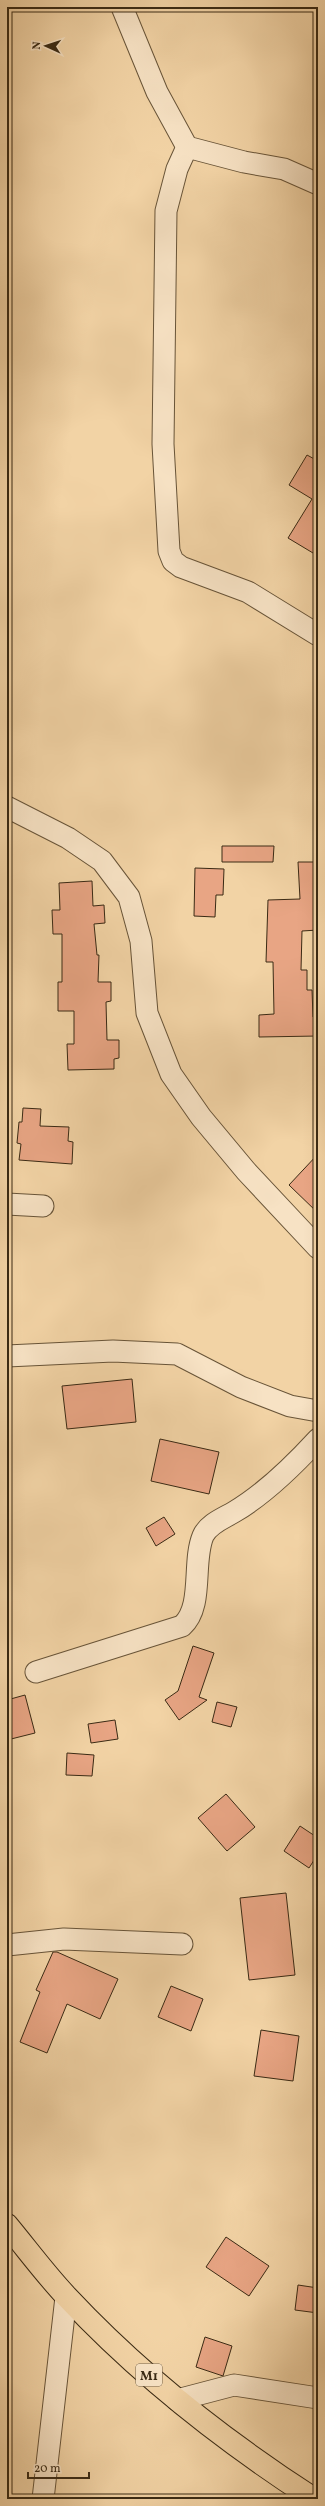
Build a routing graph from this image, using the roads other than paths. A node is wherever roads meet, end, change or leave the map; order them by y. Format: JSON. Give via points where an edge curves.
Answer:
{"nodes":[{"id":1,"x":122,"y":7,"type":"edge"},
{"id":2,"x":187,"y":147,"type":"junction"},
{"id":3,"x":318,"y":184,"type":"edge"},
{"id":4,"x":318,"y":635,"type":"edge"},
{"id":5,"x":7,"y":808,"type":"edge"},
{"id":6,"x":7,"y":1204,"type":"edge"},
{"id":7,"x":43,"y":1206,"type":"dead end"},
{"id":8,"x":318,"y":1248,"type":"edge"},
{"id":9,"x":7,"y":1356,"type":"edge"},
{"id":10,"x":318,"y":1411,"type":"edge"},
{"id":11,"x":318,"y":1439,"type":"edge"},
{"id":12,"x":36,"y":1672,"type":"dead end"},
{"id":13,"x":182,"y":1944,"type":"dead end"},
{"id":14,"x":7,"y":1945,"type":"edge"},
{"id":15,"x":7,"y":2225,"type":"edge"},
{"id":16,"x":66,"y":2297,"type":"junction"},
{"id":17,"x":318,"y":2398,"type":"edge"},
{"id":18,"x":177,"y":2400,"type":"junction"},
{"id":19,"x":43,"y":2499,"type":"edge"},
{"id":20,"x":314,"y":2499,"type":"edge"}],
"edges":[{"from":1,"to":2,"type":"street","via":[[156,92]]},
{"from":2,"to":3,"type":"street","via":[[244,162],[284,169]]},
{"from":2,"to":4,"type":"street","via":[[177,169],[166,211],[162,444],[169,551],[173,561],[181,568],[248,592]]},
{"from":5,"to":8,"type":"street","via":[[68,838],[102,861],[129,897],[140,941],[147,1013],[171,1074],[201,1117],[246,1171]]},
{"from":6,"to":7,"type":"street"},
{"from":9,"to":10,"type":"street","via":[[113,1351],[177,1354],[241,1387],[290,1406]]},
{"from":11,"to":12,"type":"street","via":[[242,1507],[211,1526],[204,1535],[192,1613],[182,1626]]},
{"from":13,"to":14,"type":"street","via":[[64,1939]]},
{"from":15,"to":16,"type":"highway","number":"M1"},
{"from":16,"to":18,"type":"highway","number":"M1","via":[[120,2350]]},
{"from":16,"to":19,"type":"street"},
{"from":17,"to":18,"type":"street","via":[[234,2385]]},
{"from":18,"to":20,"type":"highway","number":"M1","via":[[260,2465]]}]}
